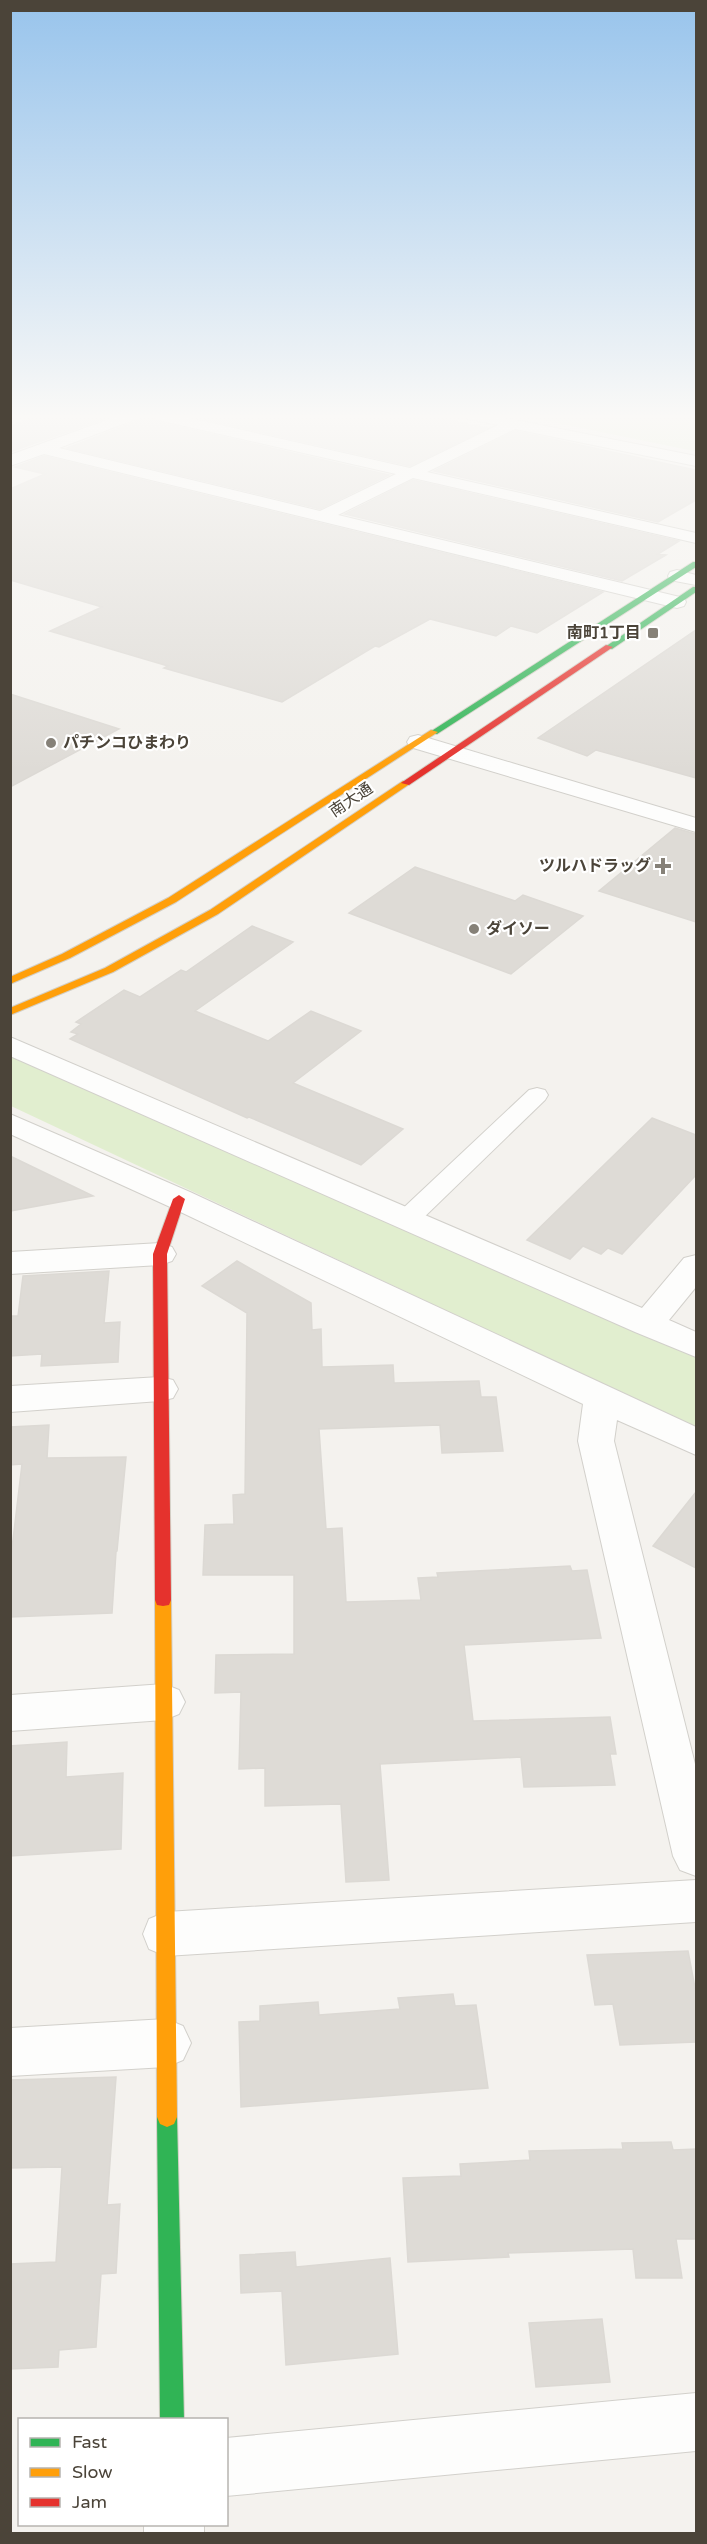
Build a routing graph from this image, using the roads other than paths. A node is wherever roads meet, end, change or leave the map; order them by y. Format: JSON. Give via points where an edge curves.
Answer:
{"nodes":[{"id":1,"x":395,"y":534,"type":"edge"},
{"id":2,"x":677,"y":534,"type":"edge"},
{"id":3,"x":696,"y":538,"type":"edge"},
{"id":4,"x":696,"y":564,"type":"edge"},
{"id":5,"x":677,"y":576,"type":"junction"},
{"id":6,"x":696,"y":580,"type":"edge"},
{"id":7,"x":696,"y":589,"type":"edge"},
{"id":8,"x":648,"y":595,"type":"junction"},
{"id":9,"x":677,"y":602,"type":"junction"},
{"id":10,"x":418,"y":742,"type":"junction"},
{"id":11,"x":452,"y":752,"type":"junction"},
{"id":12,"x":696,"y":825,"type":"edge"},
{"id":13,"x":10,"y":981,"type":"edge"},
{"id":14,"x":10,"y":1012,"type":"edge"},
{"id":15,"x":10,"y":1045,"type":"edge"},
{"id":16,"x":537,"y":1095,"type":"dead end"},
{"id":17,"x":10,"y":1123,"type":"edge"},
{"id":18,"x":179,"y":1199,"type":"junction"},
{"id":19,"x":407,"y":1219,"type":"junction"},
{"id":20,"x":160,"y":1254,"type":"junction"},
{"id":21,"x":10,"y":1263,"type":"edge"},
{"id":22,"x":696,"y":1266,"type":"edge"},
{"id":23,"x":647,"y":1324,"type":"junction"},
{"id":24,"x":696,"y":1345,"type":"edge"},
{"id":25,"x":160,"y":1389,"type":"junction"},
{"id":26,"x":602,"y":1397,"type":"junction"},
{"id":27,"x":10,"y":1399,"type":"edge"},
{"id":28,"x":696,"y":1442,"type":"edge"},
{"id":29,"x":164,"y":1702,"type":"junction"},
{"id":30,"x":10,"y":1713,"type":"edge"},
{"id":31,"x":696,"y":1856,"type":"edge"},
{"id":32,"x":696,"y":1901,"type":"edge"},
{"id":33,"x":166,"y":1934,"type":"junction"},
{"id":34,"x":166,"y":2043,"type":"junction"},
{"id":35,"x":10,"y":2052,"type":"edge"},
{"id":36,"x":172,"y":2418,"type":"edge"},
{"id":37,"x":696,"y":2422,"type":"edge"},
{"id":38,"x":228,"y":2467,"type":"edge"}],
"edges":[{"from":1,"to":8,"type":"street"},
{"from":2,"to":3,"type":"street"},
{"from":4,"to":5,"type":"street","name":"南大通"},
{"from":5,"to":6,"type":"street"},
{"from":5,"to":8,"type":"street","name":"南大通"},
{"from":7,"to":9,"type":"street","name":"南大通"},
{"from":8,"to":9,"type":"street"},
{"from":8,"to":10,"type":"street","name":"南大通"},
{"from":9,"to":11,"type":"street","name":"南大通"},
{"from":10,"to":11,"type":"street"},
{"from":10,"to":13,"type":"street","name":"南大通","via":[[172,900]]},
{"from":11,"to":12,"type":"street"},
{"from":11,"to":14,"type":"street","name":"南大通","via":[[214,912],[109,970]]},
{"from":15,"to":19,"type":"street"},
{"from":16,"to":19,"type":"lane"},
{"from":17,"to":18,"type":"street"},
{"from":18,"to":20,"type":"street"},
{"from":18,"to":26,"type":"street"},
{"from":19,"to":23,"type":"street"},
{"from":20,"to":21,"type":"street"},
{"from":20,"to":25,"type":"street"},
{"from":22,"to":23,"type":"street"},
{"from":23,"to":24,"type":"street"},
{"from":25,"to":27,"type":"street"},
{"from":25,"to":29,"type":"street"},
{"from":26,"to":28,"type":"street"},
{"from":26,"to":31,"type":"street","via":[[596,1442]]},
{"from":29,"to":30,"type":"street"},
{"from":29,"to":33,"type":"street"},
{"from":32,"to":33,"type":"street"},
{"from":33,"to":34,"type":"street"},
{"from":34,"to":35,"type":"street"},
{"from":34,"to":36,"type":"street"},
{"from":37,"to":38,"type":"street"}]}
